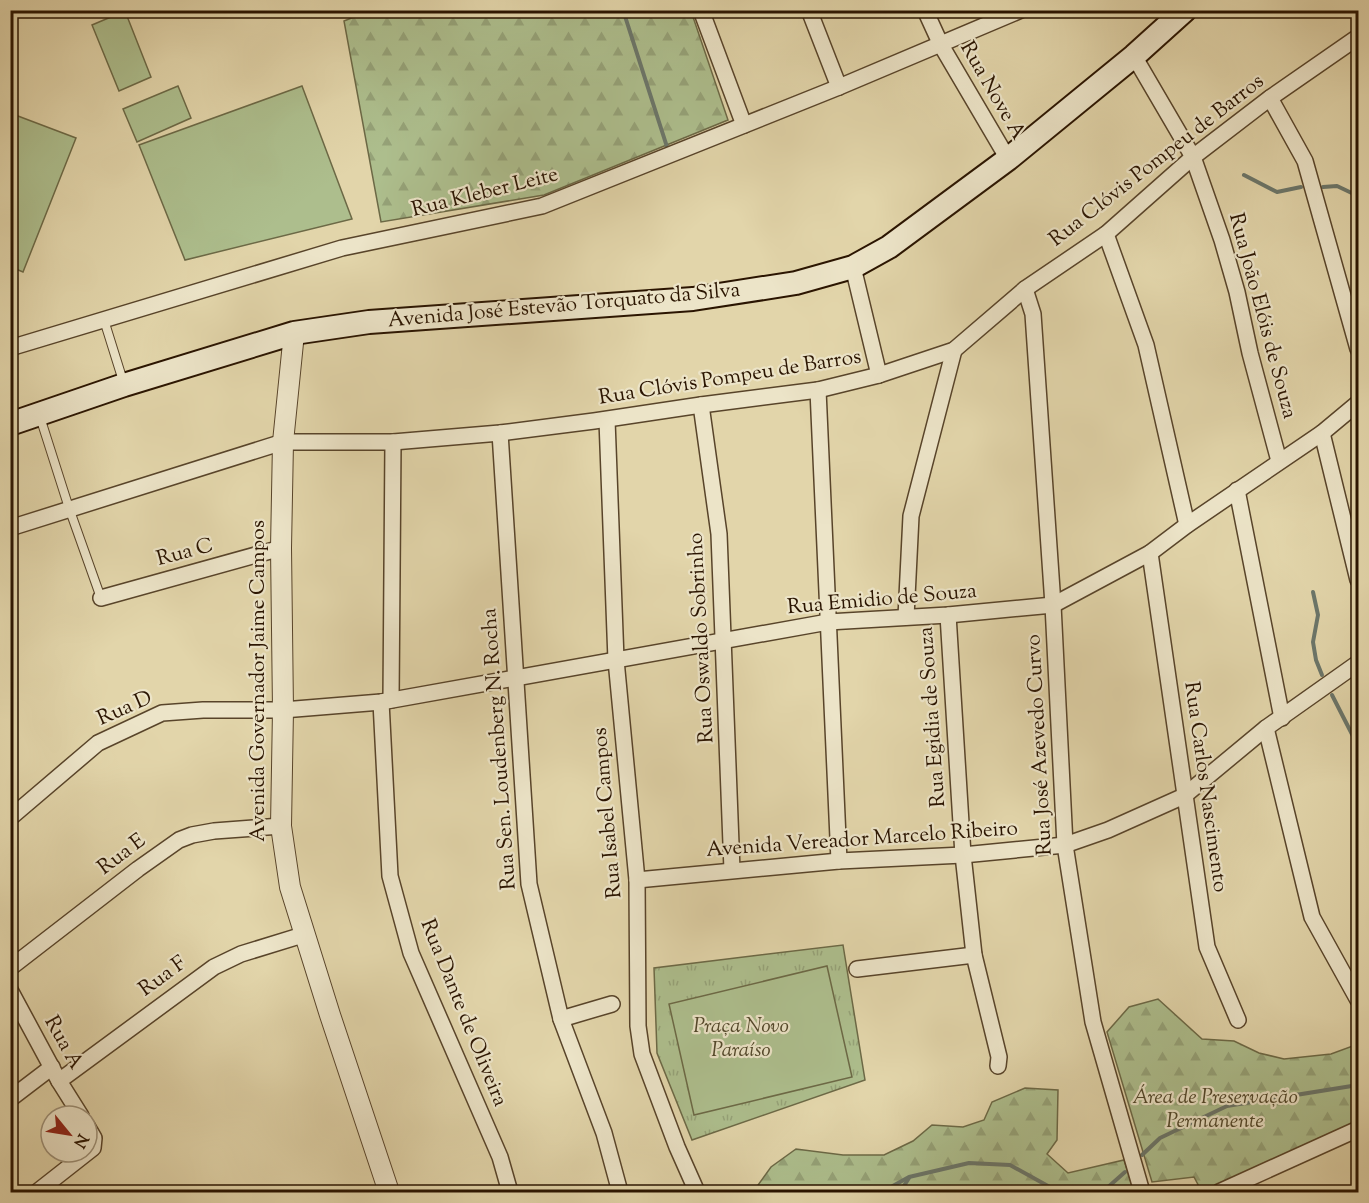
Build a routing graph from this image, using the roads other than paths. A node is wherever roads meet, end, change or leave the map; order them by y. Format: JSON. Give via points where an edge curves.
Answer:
{"nodes":[{"id":1,"x":701,"y":10,"type":"edge"},
{"id":2,"x":809,"y":10,"type":"edge"},
{"id":3,"x":925,"y":10,"type":"edge"},
{"id":4,"x":1021,"y":10,"type":"edge"},
{"id":5,"x":1185,"y":10,"type":"edge"},
{"id":6,"x":1359,"y":37,"type":"edge"},
{"id":7,"x":941,"y":45,"type":"junction"},
{"id":8,"x":1134,"y":56,"type":"junction"},
{"id":9,"x":839,"y":87,"type":"junction"},
{"id":10,"x":1270,"y":98,"type":"junction"},
{"id":11,"x":744,"y":125,"type":"junction"},
{"id":12,"x":1192,"y":157,"type":"junction"},
{"id":13,"x":1008,"y":159,"type":"junction"},
{"id":14,"x":1106,"y":234,"type":"junction"},
{"id":15,"x":852,"y":267,"type":"junction"},
{"id":16,"x":1025,"y":289,"type":"junction"},
{"id":17,"x":104,"y":320,"type":"junction"},
{"id":18,"x":294,"y":333,"type":"junction"},
{"id":19,"x":10,"y":348,"type":"edge"},
{"id":20,"x":1359,"y":349,"type":"edge"},
{"id":21,"x":954,"y":350,"type":"junction"},
{"id":22,"x":879,"y":375,"type":"junction"},
{"id":23,"x":124,"y":385,"type":"junction"},
{"id":24,"x":818,"y":390,"type":"junction"},
{"id":25,"x":1359,"y":403,"type":"edge"},
{"id":26,"x":700,"y":405,"type":"junction"},
{"id":27,"x":39,"y":414,"type":"junction"},
{"id":28,"x":607,"y":420,"type":"junction"},
{"id":29,"x":10,"y":424,"type":"edge"},
{"id":30,"x":1322,"y":433,"type":"junction"},
{"id":31,"x":500,"y":434,"type":"junction"},
{"id":32,"x":283,"y":442,"type":"junction"},
{"id":33,"x":393,"y":442,"type":"junction"},
{"id":34,"x":1279,"y":461,"type":"junction"},
{"id":35,"x":1237,"y":490,"type":"junction"},
{"id":36,"x":69,"y":508,"type":"junction"},
{"id":37,"x":1187,"y":525,"type":"junction"},
{"id":38,"x":10,"y":528,"type":"edge"},
{"id":39,"x":281,"y":548,"type":"junction"},
{"id":40,"x":1150,"y":554,"type":"junction"},
{"id":41,"x":1359,"y":580,"type":"edge"},
{"id":42,"x":101,"y":598,"type":"joint"},
{"id":43,"x":1053,"y":605,"type":"junction"},
{"id":44,"x":948,"y":615,"type":"junction"},
{"id":45,"x":906,"y":617,"type":"junction"},
{"id":46,"x":828,"y":622,"type":"junction"},
{"id":47,"x":724,"y":639,"type":"junction"},
{"id":48,"x":616,"y":660,"type":"junction"},
{"id":49,"x":1359,"y":663,"type":"edge"},
{"id":50,"x":515,"y":679,"type":"junction"},
{"id":51,"x":386,"y":701,"type":"junction"},
{"id":52,"x":283,"y":710,"type":"junction"},
{"id":53,"x":1282,"y":718,"type":"junction"},
{"id":54,"x":1266,"y":728,"type":"junction"},
{"id":55,"x":1185,"y":796,"type":"junction"},
{"id":56,"x":10,"y":818,"type":"edge"},
{"id":57,"x":280,"y":826,"type":"junction"},
{"id":58,"x":1065,"y":845,"type":"junction"},
{"id":59,"x":963,"y":855,"type":"junction"},
{"id":60,"x":839,"y":861,"type":"junction"},
{"id":61,"x":732,"y":870,"type":"junction"},
{"id":62,"x":637,"y":880,"type":"junction"},
{"id":63,"x":306,"y":934,"type":"junction"},
{"id":64,"x":974,"y":955,"type":"junction"},
{"id":65,"x":10,"y":968,"type":"edge"},
{"id":66,"x":857,"y":969,"type":"dead end"},
{"id":67,"x":10,"y":990,"type":"edge"},
{"id":68,"x":1359,"y":1000,"type":"edge"},
{"id":69,"x":612,"y":1005,"type":"dead end"},
{"id":70,"x":561,"y":1019,"type":"junction"},
{"id":71,"x":1238,"y":1020,"type":"dead end"},
{"id":72,"x":998,"y":1066,"type":"dead end"},
{"id":73,"x":56,"y":1074,"type":"junction"},
{"id":74,"x":10,"y":1099,"type":"edge"},
{"id":75,"x":74,"y":1104,"type":"edge"},
{"id":76,"x":1359,"y":1129,"type":"edge"},
{"id":77,"x":73,"y":1164,"type":"edge"},
{"id":78,"x":37,"y":1192,"type":"edge"},
{"id":79,"x":389,"y":1192,"type":"edge"},
{"id":80,"x":510,"y":1192,"type":"edge"},
{"id":81,"x":620,"y":1192,"type":"edge"},
{"id":82,"x":697,"y":1192,"type":"edge"},
{"id":83,"x":1142,"y":1192,"type":"edge"},
{"id":84,"x":1219,"y":1192,"type":"edge"}],
"edges":[{"from":1,"to":11,"type":"street"},
{"from":2,"to":9,"type":"street"},
{"from":3,"to":7,"type":"street","name":"Rua Nove A"},
{"from":4,"to":7,"type":"street","name":"Rua Kleber Leite"},
{"from":5,"to":8,"type":"main road","name":"Avenida José Estevão Torquato da Silva"},
{"from":6,"to":10,"type":"street","name":"Rua Clóvis Pompeu de Barros"},
{"from":7,"to":9,"type":"street","name":"Rua Kleber Leite"},
{"from":7,"to":13,"type":"street","name":"Rua Nove A"},
{"from":8,"to":12,"type":"street","name":"Rua João Elóis de Souza"},
{"from":8,"to":13,"type":"main road","name":"Avenida José Estevão Torquato da Silva"},
{"from":9,"to":11,"type":"street","name":"Rua Kleber Leite"},
{"from":10,"to":12,"type":"street","name":"Rua Clóvis Pompeu de Barros"},
{"from":10,"to":20,"type":"street","via":[[1305,161]]},
{"from":11,"to":17,"type":"street","name":"Rua Kleber Leite","via":[[542,206],[342,248]]},
{"from":12,"to":14,"type":"street","name":"Rua Clóvis Pompeu de Barros"},
{"from":12,"to":34,"type":"street","name":"Rua João Elóis de Souza","via":[[1238,292]]},
{"from":13,"to":15,"type":"main road","name":"Avenida José Estevão Torquato da Silva","via":[[889,247]]},
{"from":14,"to":16,"type":"street","name":"Rua Clóvis Pompeu de Barros"},
{"from":14,"to":37,"type":"street","via":[[1146,345]]},
{"from":15,"to":18,"type":"main road","name":"Avenida José Estevão Torquato da Silva","via":[[796,283],[693,299],[369,322]]},
{"from":15,"to":22,"type":"street"},
{"from":16,"to":21,"type":"street","name":"Rua Clóvis Pompeu de Barros"},
{"from":16,"to":43,"type":"street","name":"Rua José Azevedo Curvo","via":[[1033,314]]},
{"from":17,"to":19,"type":"street","name":"Rua Kleber Leite"},
{"from":17,"to":23,"type":"lane"},
{"from":18,"to":23,"type":"main road","name":"Avenida José Estevão Torquato da Silva"},
{"from":18,"to":32,"type":"street","name":"Avenida Governador Jaime Campos"},
{"from":21,"to":22,"type":"street","name":"Rua Clóvis Pompeu de Barros"},
{"from":21,"to":45,"type":"street","name":"Rua Egidia de Souza","via":[[911,516]]},
{"from":22,"to":24,"type":"street","name":"Rua Clóvis Pompeu de Barros"},
{"from":23,"to":27,"type":"main road","name":"Avenida José Estevão Torquato da Silva"},
{"from":24,"to":26,"type":"street","name":"Rua Clóvis Pompeu de Barros"},
{"from":24,"to":46,"type":"street"},
{"from":25,"to":30,"type":"street","name":"Rua Emidio de Souza"},
{"from":26,"to":28,"type":"street","name":"Rua Clóvis Pompeu de Barros"},
{"from":26,"to":47,"type":"street","name":"Rua Oswaldo Sobrinho","via":[[719,534]]},
{"from":27,"to":29,"type":"main road","name":"Avenida José Estevão Torquato da Silva"},
{"from":27,"to":36,"type":"lane"},
{"from":28,"to":31,"type":"street","name":"Rua Clóvis Pompeu de Barros"},
{"from":28,"to":48,"type":"street","name":"Rua Isabel Campos"},
{"from":30,"to":34,"type":"street","name":"Rua Emidio de Souza"},
{"from":30,"to":41,"type":"street"},
{"from":31,"to":33,"type":"street","name":"Rua Clóvis Pompeu de Barros"},
{"from":31,"to":50,"type":"street","name":"Rua Sen. Loudenberg N. Rocha"},
{"from":32,"to":33,"type":"street","name":"Rua Clóvis Pompeu de Barros"},
{"from":32,"to":36,"type":"street","name":"Rua Clóvis Pompeu de Barros"},
{"from":32,"to":39,"type":"street","name":"Avenida Governador Jaime Campos"},
{"from":33,"to":51,"type":"street","name":"Rua Dante de Oliveira"},
{"from":34,"to":35,"type":"street","name":"Rua Emidio de Souza"},
{"from":35,"to":37,"type":"street","name":"Rua Emidio de Souza"},
{"from":35,"to":53,"type":"street"},
{"from":36,"to":38,"type":"street","name":"Rua Clóvis Pompeu de Barros"},
{"from":36,"to":42,"type":"lane"},
{"from":37,"to":40,"type":"street","name":"Rua Emidio de Souza"},
{"from":39,"to":42,"type":"street","name":"Rua C"},
{"from":39,"to":52,"type":"street","name":"Avenida Governador Jaime Campos"},
{"from":40,"to":43,"type":"street","name":"Rua Emidio de Souza"},
{"from":40,"to":55,"type":"street","name":"Rua Carlos Nascimento"},
{"from":43,"to":44,"type":"street","name":"Rua Emidio de Souza"},
{"from":43,"to":58,"type":"street","name":"Rua José Azevedo Curvo"},
{"from":44,"to":45,"type":"street","name":"Rua Emidio de Souza"},
{"from":44,"to":59,"type":"street","name":"Rua Egidia de Souza"},
{"from":45,"to":46,"type":"street","name":"Rua Emidio de Souza"},
{"from":46,"to":47,"type":"street","name":"Rua Emidio de Souza"},
{"from":46,"to":60,"type":"street"},
{"from":47,"to":48,"type":"street","name":"Rua Emidio de Souza"},
{"from":47,"to":61,"type":"street","name":"Rua Oswaldo Sobrinho"},
{"from":48,"to":50,"type":"street","name":"Rua Emidio de Souza"},
{"from":48,"to":62,"type":"street","name":"Rua Isabel Campos"},
{"from":49,"to":53,"type":"street","name":"Avenida Vereador Marcelo Ribeiro"},
{"from":50,"to":51,"type":"street","name":"Rua Emidio de Souza"},
{"from":50,"to":70,"type":"street","name":"Rua Sen. Loudenberg N. Rocha","via":[[529,884]]},
{"from":51,"to":52,"type":"street","name":"Rua Emidio de Souza"},
{"from":51,"to":80,"type":"street","name":"Rua Dante de Oliveira","via":[[390,876],[411,953],[500,1157]]},
{"from":52,"to":56,"type":"street","name":"Rua D","via":[[162,713],[98,743]]},
{"from":52,"to":57,"type":"street","name":"Avenida Governador Jaime Campos"},
{"from":53,"to":54,"type":"street","name":"Avenida Vereador Marcelo Ribeiro"},
{"from":54,"to":55,"type":"street","name":"Avenida Vereador Marcelo Ribeiro"},
{"from":54,"to":68,"type":"street","via":[[1312,917]]},
{"from":55,"to":58,"type":"street","name":"Avenida Vereador Marcelo Ribeiro"},
{"from":55,"to":71,"type":"street","name":"Rua Carlos Nascimento","via":[[1207,947]]},
{"from":57,"to":63,"type":"street","name":"Avenida Governador Jaime Campos","via":[[290,887]]},
{"from":57,"to":65,"type":"street","name":"Rua E","via":[[214,831],[179,840]]},
{"from":58,"to":59,"type":"street","name":"Avenida Vereador Marcelo Ribeiro"},
{"from":58,"to":83,"type":"street","name":"Rua José Azevedo Curvo","via":[[1093,1022]]},
{"from":59,"to":60,"type":"street","name":"Avenida Vereador Marcelo Ribeiro"},
{"from":59,"to":64,"type":"street","name":"Rua Egidia de Souza"},
{"from":60,"to":61,"type":"street","name":"Avenida Vereador Marcelo Ribeiro"},
{"from":61,"to":62,"type":"street","name":"Avenida Vereador Marcelo Ribeiro"},
{"from":62,"to":82,"type":"street","name":"Rua Isabel Campos","via":[[638,1026],[642,1054]]},
{"from":63,"to":73,"type":"street","name":"Rua F","via":[[241,954],[214,967]]},
{"from":63,"to":79,"type":"street","name":"Avenida Governador Jaime Campos"},
{"from":64,"to":66,"type":"street"},
{"from":64,"to":72,"type":"street","name":"Rua Egidia de Souza"},
{"from":67,"to":73,"type":"street","name":"Rua A"},
{"from":69,"to":70,"type":"street"},
{"from":70,"to":81,"type":"street","name":"Rua Sen. Loudenberg N. Rocha","via":[[604,1133]]},
{"from":73,"to":74,"type":"street","name":"Rua F"},
{"from":73,"to":75,"type":"street","name":"Rua A"},
{"from":76,"to":84,"type":"street"},
{"from":77,"to":78,"type":"street"}]}
